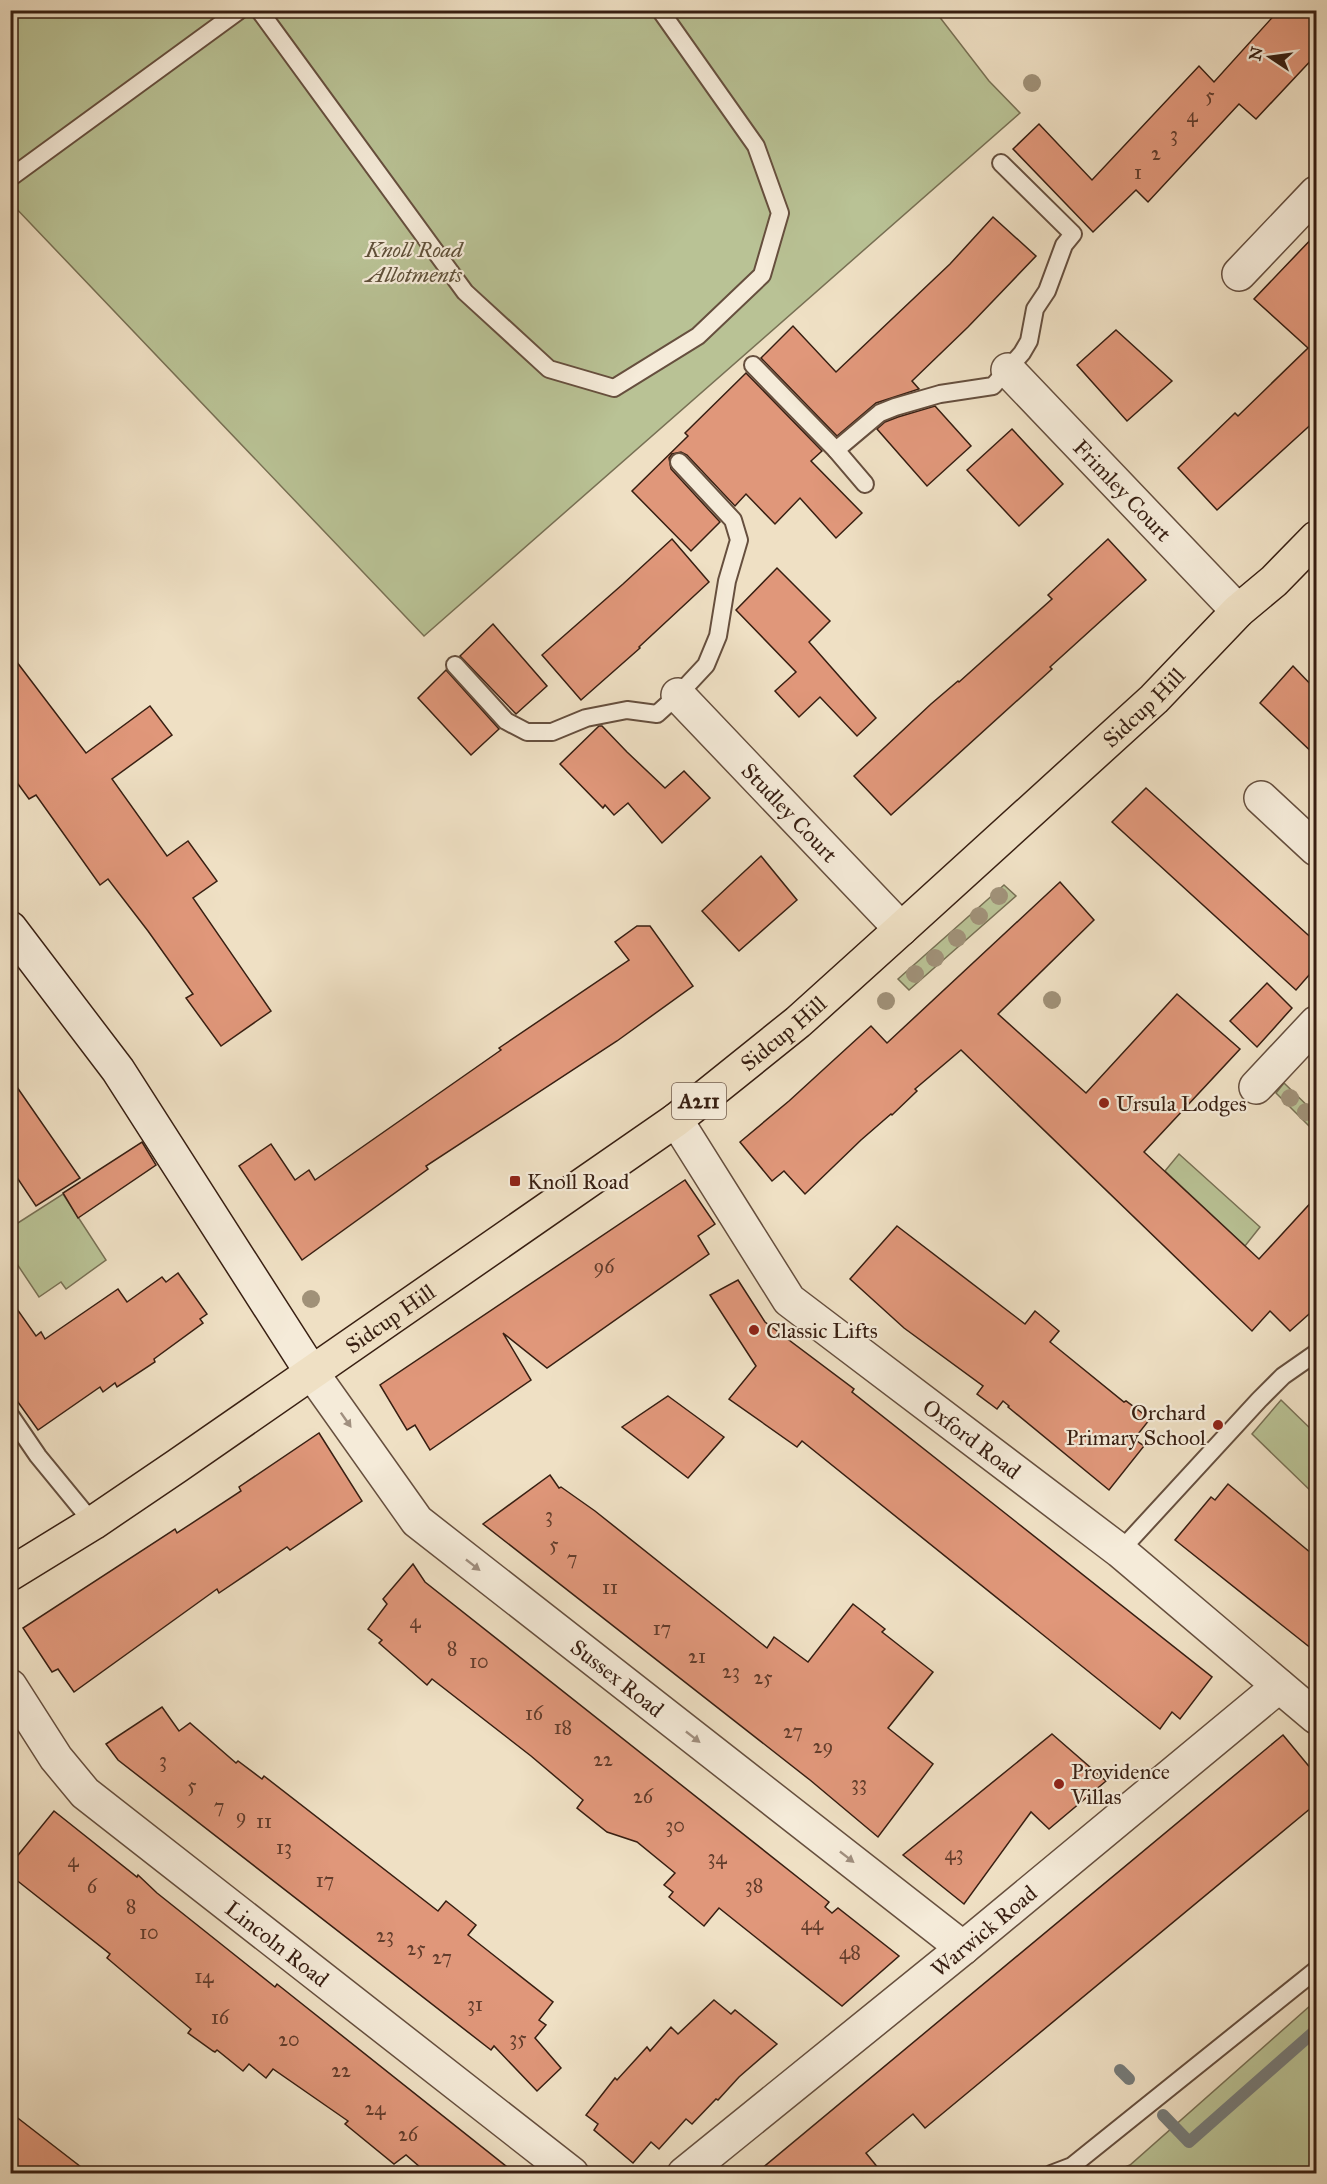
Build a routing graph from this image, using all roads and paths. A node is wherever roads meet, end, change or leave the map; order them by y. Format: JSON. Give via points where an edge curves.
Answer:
{"nodes":[{"id":1,"x":240,"y":10,"type":"edge"},
{"id":2,"x":259,"y":10,"type":"edge"},
{"id":3,"x":660,"y":10,"type":"edge"},
{"id":4,"x":1001,"y":163,"type":"dead end"},
{"id":5,"x":10,"y":178,"type":"edge"},
{"id":6,"x":1317,"y":193,"type":"edge"},
{"id":7,"x":1239,"y":274,"type":"dead end"},
{"id":8,"x":753,"y":365,"type":"dead end"},
{"id":9,"x":1008,"y":370,"type":"junction"},
{"id":10,"x":836,"y":450,"type":"junction"},
{"id":11,"x":679,"y":462,"type":"dead end"},
{"id":12,"x":866,"y":484,"type":"dead end"},
{"id":13,"x":1317,"y":538,"type":"edge"},
{"id":14,"x":1238,"y":611,"type":"junction"},
{"id":15,"x":455,"y":665,"type":"dead end"},
{"id":16,"x":678,"y":695,"type":"junction"},
{"id":17,"x":1261,"y":798,"type":"dead end"},
{"id":18,"x":1317,"y":849,"type":"edge"},
{"id":19,"x":10,"y":928,"type":"edge"},
{"id":20,"x":901,"y":929,"type":"junction"},
{"id":21,"x":1317,"y":1023,"type":"edge"},
{"id":22,"x":1256,"y":1087,"type":"dead end"},
{"id":23,"x":676,"y":1120,"type":"junction"},
{"id":24,"x":1317,"y":1353,"type":"edge"},
{"id":25,"x":312,"y":1373,"type":"junction"},
{"id":26,"x":10,"y":1415,"type":"edge"},
{"id":27,"x":93,"y":1523,"type":"junction"},
{"id":28,"x":1120,"y":1551,"type":"junction"},
{"id":29,"x":10,"y":1574,"type":"edge"},
{"id":30,"x":10,"y":1686,"type":"edge"},
{"id":31,"x":1279,"y":1686,"type":"junction"},
{"id":32,"x":1317,"y":1717,"type":"edge"},
{"id":33,"x":963,"y":1948,"type":"junction"},
{"id":34,"x":1317,"y":1970,"type":"edge"},
{"id":35,"x":572,"y":2174,"type":"edge"},
{"id":36,"x":684,"y":2174,"type":"edge"},
{"id":37,"x":1051,"y":2174,"type":"edge"}],
"edges":[{"from":1,"to":5,"type":"lane"},
{"from":2,"to":3,"type":"lane","via":[[465,292],[549,369],[614,388],[698,336],[762,275],[780,213],[756,146]]},
{"from":4,"to":9,"type":"lane","via":[[1073,234],[1064,245],[1047,291],[1035,309],[1029,341]]},
{"from":6,"to":7,"type":"street"},
{"from":8,"to":10,"type":"lane"},
{"from":9,"to":10,"type":"lane","via":[[993,386],[918,400],[880,413]]},
{"from":9,"to":14,"type":"street","name":"Frimley Court"},
{"from":10,"to":12,"type":"lane"},
{"from":11,"to":16,"type":"lane","via":[[733,520],[739,540],[718,636],[705,665]]},
{"from":13,"to":14,"type":"main road","name":"Sidcup Hill","number":"A211"},
{"from":14,"to":20,"type":"main road","name":"Sidcup Hill","number":"A211","via":[[1154,699]]},
{"from":15,"to":16,"type":"lane","via":[[506,721],[527,732],[552,732],[586,718],[627,710],[657,714]]},
{"from":16,"to":20,"type":"street","name":"Studley Court"},
{"from":17,"to":18,"type":"street"},
{"from":19,"to":25,"type":"street","via":[[118,1070]]},
{"from":20,"to":23,"type":"main road","name":"Sidcup Hill","number":"A211","via":[[798,1022]]},
{"from":21,"to":22,"type":"street"},
{"from":23,"to":25,"type":"main road","name":"Sidcup Hill","number":"A211"},
{"from":23,"to":28,"type":"street","name":"Oxford Road","via":[[789,1300]]},
{"from":24,"to":28,"type":"lane","via":[[1283,1376],[1259,1400]]},
{"from":25,"to":27,"type":"main road","name":"Sidcup Hill","number":"A211"},
{"from":25,"to":33,"type":"street","name":"Sussex Road","one_way":true,"via":[[417,1521]]},
{"from":26,"to":27,"type":"lane"},
{"from":27,"to":29,"type":"main road","name":"Sidcup Hill","number":"A211"},
{"from":28,"to":31,"type":"street","name":"Oxford Road"},
{"from":30,"to":35,"type":"street","name":"Lincoln Road","via":[[56,1758],[85,1793]]},
{"from":31,"to":32,"type":"street","name":"Oxford Road"},
{"from":31,"to":33,"type":"street","name":"Warwick Road"},
{"from":33,"to":36,"type":"street","name":"Warwick Road"},
{"from":34,"to":37,"type":"lane","via":[[1072,2166]]}]}
